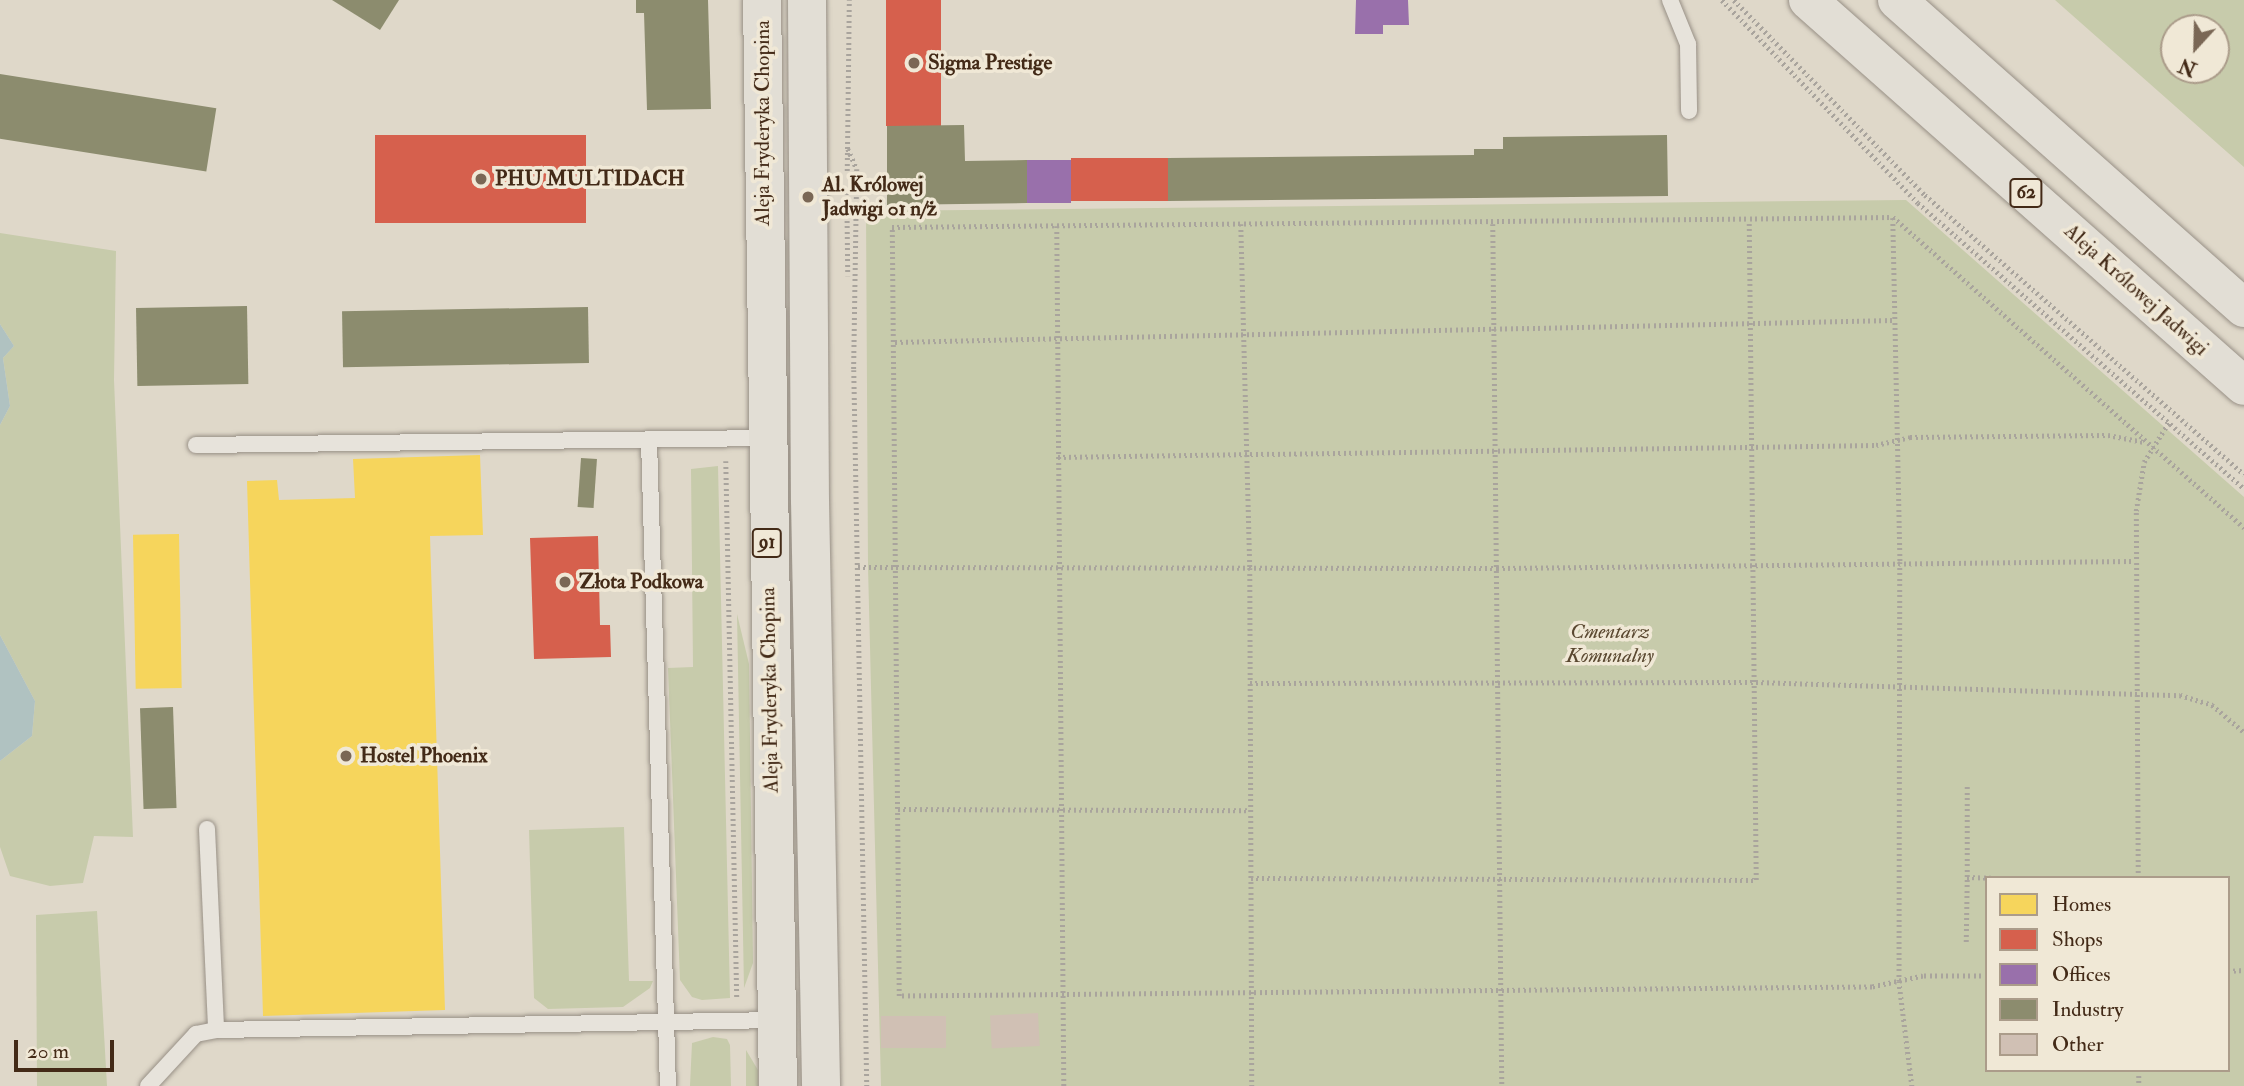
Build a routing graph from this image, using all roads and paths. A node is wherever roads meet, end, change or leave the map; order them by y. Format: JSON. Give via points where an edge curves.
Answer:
{"nodes":[{"id":1,"x":762,"y":0,"type":"edge"},
{"id":2,"x":807,"y":0,"type":"edge"},
{"id":3,"x":849,"y":0,"type":"edge"},
{"id":4,"x":1670,"y":0,"type":"edge"},
{"id":5,"x":1722,"y":0,"type":"edge"},
{"id":6,"x":1734,"y":0,"type":"edge"},
{"id":7,"x":1808,"y":0,"type":"edge"},
{"id":8,"x":1897,"y":0,"type":"edge"},
{"id":9,"x":1689,"y":111,"type":"dead end"},
{"id":10,"x":1893,"y":217,"type":"junction"},
{"id":11,"x":1749,"y":220,"type":"junction"},
{"id":12,"x":1241,"y":224,"type":"junction"},
{"id":13,"x":1493,"y":224,"type":"junction"},
{"id":14,"x":1057,"y":226,"type":"junction"},
{"id":15,"x":2244,"y":307,"type":"edge"},
{"id":16,"x":1894,"y":320,"type":"junction"},
{"id":17,"x":1750,"y":323,"type":"junction"},
{"id":18,"x":1495,"y":329,"type":"junction"},
{"id":19,"x":1242,"y":334,"type":"junction"},
{"id":20,"x":1056,"y":338,"type":"junction"},
{"id":21,"x":895,"y":342,"type":"junction"},
{"id":22,"x":2244,"y":386,"type":"edge"},
{"id":23,"x":2169,"y":422,"type":"junction"},
{"id":24,"x":765,"y":438,"type":"junction"},
{"id":25,"x":726,"y":439,"type":"junction"},
{"id":26,"x":649,"y":440,"type":"junction"},
{"id":27,"x":1897,"y":442,"type":"junction"},
{"id":28,"x":196,"y":445,"type":"dead end"},
{"id":29,"x":2152,"y":446,"type":"junction"},
{"id":30,"x":1750,"y":447,"type":"junction"},
{"id":31,"x":1496,"y":450,"type":"junction"},
{"id":32,"x":1247,"y":452,"type":"junction"},
{"id":33,"x":1058,"y":457,"type":"junction"},
{"id":34,"x":2244,"y":474,"type":"edge"},
{"id":35,"x":2244,"y":488,"type":"edge"},
{"id":36,"x":2244,"y":528,"type":"edge"},
{"id":37,"x":2135,"y":561,"type":"junction"},
{"id":38,"x":1900,"y":562,"type":"junction"},
{"id":39,"x":1752,"y":563,"type":"junction"},
{"id":40,"x":897,"y":566,"type":"junction"},
{"id":41,"x":858,"y":567,"type":"junction"},
{"id":42,"x":1060,"y":568,"type":"junction"},
{"id":43,"x":1250,"y":568,"type":"junction"},
{"id":44,"x":1497,"y":568,"type":"junction"},
{"id":45,"x":1499,"y":681,"type":"junction"},
{"id":46,"x":1756,"y":682,"type":"junction"},
{"id":47,"x":1250,"y":683,"type":"junction"},
{"id":48,"x":1900,"y":687,"type":"junction"},
{"id":49,"x":2136,"y":694,"type":"junction"},
{"id":50,"x":2244,"y":732,"type":"edge"},
{"id":51,"x":1967,"y":784,"type":"dead end"},
{"id":52,"x":1061,"y":808,"type":"junction"},
{"id":53,"x":898,"y":809,"type":"junction"},
{"id":54,"x":1250,"y":810,"type":"junction"},
{"id":55,"x":207,"y":829,"type":"dead end"},
{"id":56,"x":2138,"y":876,"type":"edge"},
{"id":57,"x":1967,"y":877,"type":"junction"},
{"id":58,"x":1251,"y":878,"type":"junction"},
{"id":59,"x":1499,"y":878,"type":"junction"},
{"id":60,"x":1985,"y":878,"type":"edge"},
{"id":61,"x":1966,"y":942,"type":"dead end"},
{"id":62,"x":1985,"y":976,"type":"edge"},
{"id":63,"x":1899,"y":981,"type":"junction"},
{"id":64,"x":1499,"y":991,"type":"junction"},
{"id":65,"x":1063,"y":994,"type":"junction"},
{"id":66,"x":1252,"y":995,"type":"junction"},
{"id":67,"x":777,"y":1020,"type":"junction"},
{"id":68,"x":738,"y":1021,"type":"junction"},
{"id":69,"x":667,"y":1023,"type":"junction"},
{"id":70,"x":216,"y":1030,"type":"junction"},
{"id":71,"x":148,"y":1086,"type":"edge"},
{"id":72,"x":668,"y":1086,"type":"edge"},
{"id":73,"x":778,"y":1086,"type":"edge"},
{"id":74,"x":821,"y":1086,"type":"edge"},
{"id":75,"x":867,"y":1086,"type":"edge"},
{"id":76,"x":1064,"y":1086,"type":"edge"},
{"id":77,"x":1252,"y":1086,"type":"edge"},
{"id":78,"x":1502,"y":1086,"type":"edge"},
{"id":79,"x":1912,"y":1086,"type":"edge"}],
"edges":[{"from":1,"to":24,"type":"main road","name":"Aleja Fryderyka Chopina","number":"91"},
{"from":2,"to":74,"type":"main road","name":"Aleja Fryderyka Chopina","number":"91"},
{"from":3,"to":41,"type":"path","via":[[848,148],[857,169],[854,370]]},
{"from":4,"to":9,"type":"lane","via":[[1688,44]]},
{"from":5,"to":23,"type":"path","via":[[1918,203]]},
{"from":6,"to":34,"type":"path","via":[[1925,195]]},
{"from":7,"to":22,"type":"main road","name":"Aleja Królowej Jadwigi","number":"62"},
{"from":8,"to":15,"type":"main road"},
{"from":10,"to":11,"type":"path"},
{"from":10,"to":16,"type":"path"},
{"from":10,"to":29,"type":"path"},
{"from":11,"to":13,"type":"path"},
{"from":11,"to":17,"type":"path"},
{"from":12,"to":13,"type":"path"},
{"from":12,"to":14,"type":"path"},
{"from":12,"to":19,"type":"path"},
{"from":13,"to":18,"type":"path"},
{"from":14,"to":20,"type":"path"},
{"from":14,"to":21,"type":"path","via":[[892,227]]},
{"from":16,"to":17,"type":"path"},
{"from":16,"to":27,"type":"path"},
{"from":17,"to":18,"type":"path"},
{"from":17,"to":30,"type":"path"},
{"from":18,"to":19,"type":"path"},
{"from":18,"to":31,"type":"path"},
{"from":19,"to":20,"type":"path"},
{"from":19,"to":32,"type":"path"},
{"from":20,"to":21,"type":"path"},
{"from":20,"to":33,"type":"path"},
{"from":21,"to":40,"type":"path"},
{"from":23,"to":29,"type":"path"},
{"from":23,"to":35,"type":"path"},
{"from":24,"to":25,"type":"lane"},
{"from":24,"to":67,"type":"main road","name":"Aleja Fryderyka Chopina","number":"91"},
{"from":25,"to":26,"type":"lane"},
{"from":25,"to":68,"type":"path"},
{"from":26,"to":28,"type":"lane"},
{"from":26,"to":69,"type":"lane"},
{"from":27,"to":29,"type":"path","via":[[1910,437],[2108,435],[2136,438]]},
{"from":27,"to":30,"type":"path"},
{"from":27,"to":38,"type":"path"},
{"from":29,"to":36,"type":"path"},
{"from":29,"to":37,"type":"path","via":[[2140,480]]},
{"from":30,"to":31,"type":"path"},
{"from":30,"to":39,"type":"path"},
{"from":31,"to":32,"type":"path"},
{"from":31,"to":44,"type":"path"},
{"from":32,"to":33,"type":"path"},
{"from":32,"to":43,"type":"path"},
{"from":33,"to":42,"type":"path"},
{"from":37,"to":38,"type":"path"},
{"from":37,"to":49,"type":"path"},
{"from":38,"to":39,"type":"path"},
{"from":38,"to":48,"type":"path"},
{"from":39,"to":44,"type":"path"},
{"from":39,"to":46,"type":"path"},
{"from":40,"to":41,"type":"path"},
{"from":40,"to":42,"type":"path"},
{"from":40,"to":53,"type":"path"},
{"from":41,"to":75,"type":"path"},
{"from":42,"to":43,"type":"path"},
{"from":42,"to":52,"type":"path"},
{"from":43,"to":44,"type":"path"},
{"from":43,"to":47,"type":"path"},
{"from":44,"to":45,"type":"path"},
{"from":45,"to":46,"type":"path"},
{"from":45,"to":47,"type":"path"},
{"from":45,"to":59,"type":"path"},
{"from":46,"to":48,"type":"path"},
{"from":46,"to":59,"type":"path","via":[[1756,880]]},
{"from":47,"to":54,"type":"path"},
{"from":48,"to":49,"type":"path"},
{"from":48,"to":63,"type":"path"},
{"from":49,"to":50,"type":"path","via":[[2197,698]]},
{"from":49,"to":56,"type":"path"},
{"from":51,"to":57,"type":"path"},
{"from":52,"to":53,"type":"path"},
{"from":52,"to":54,"type":"path"},
{"from":52,"to":65,"type":"path"},
{"from":53,"to":65,"type":"path","via":[[899,996]]},
{"from":54,"to":58,"type":"path"},
{"from":55,"to":70,"type":"lane"},
{"from":57,"to":60,"type":"path"},
{"from":57,"to":61,"type":"path"},
{"from":58,"to":59,"type":"path"},
{"from":58,"to":66,"type":"path"},
{"from":59,"to":64,"type":"path"},
{"from":62,"to":63,"type":"path"},
{"from":63,"to":64,"type":"path","via":[[1872,987]]},
{"from":63,"to":79,"type":"path"},
{"from":64,"to":66,"type":"path"},
{"from":64,"to":78,"type":"path"},
{"from":65,"to":66,"type":"path"},
{"from":65,"to":76,"type":"path"},
{"from":66,"to":77,"type":"path"},
{"from":67,"to":68,"type":"lane"},
{"from":67,"to":73,"type":"main road","name":"Aleja Fryderyka Chopina","number":"91"},
{"from":68,"to":69,"type":"lane"},
{"from":69,"to":70,"type":"lane"},
{"from":69,"to":72,"type":"lane"},
{"from":70,"to":71,"type":"lane","via":[[196,1034]]}]}
